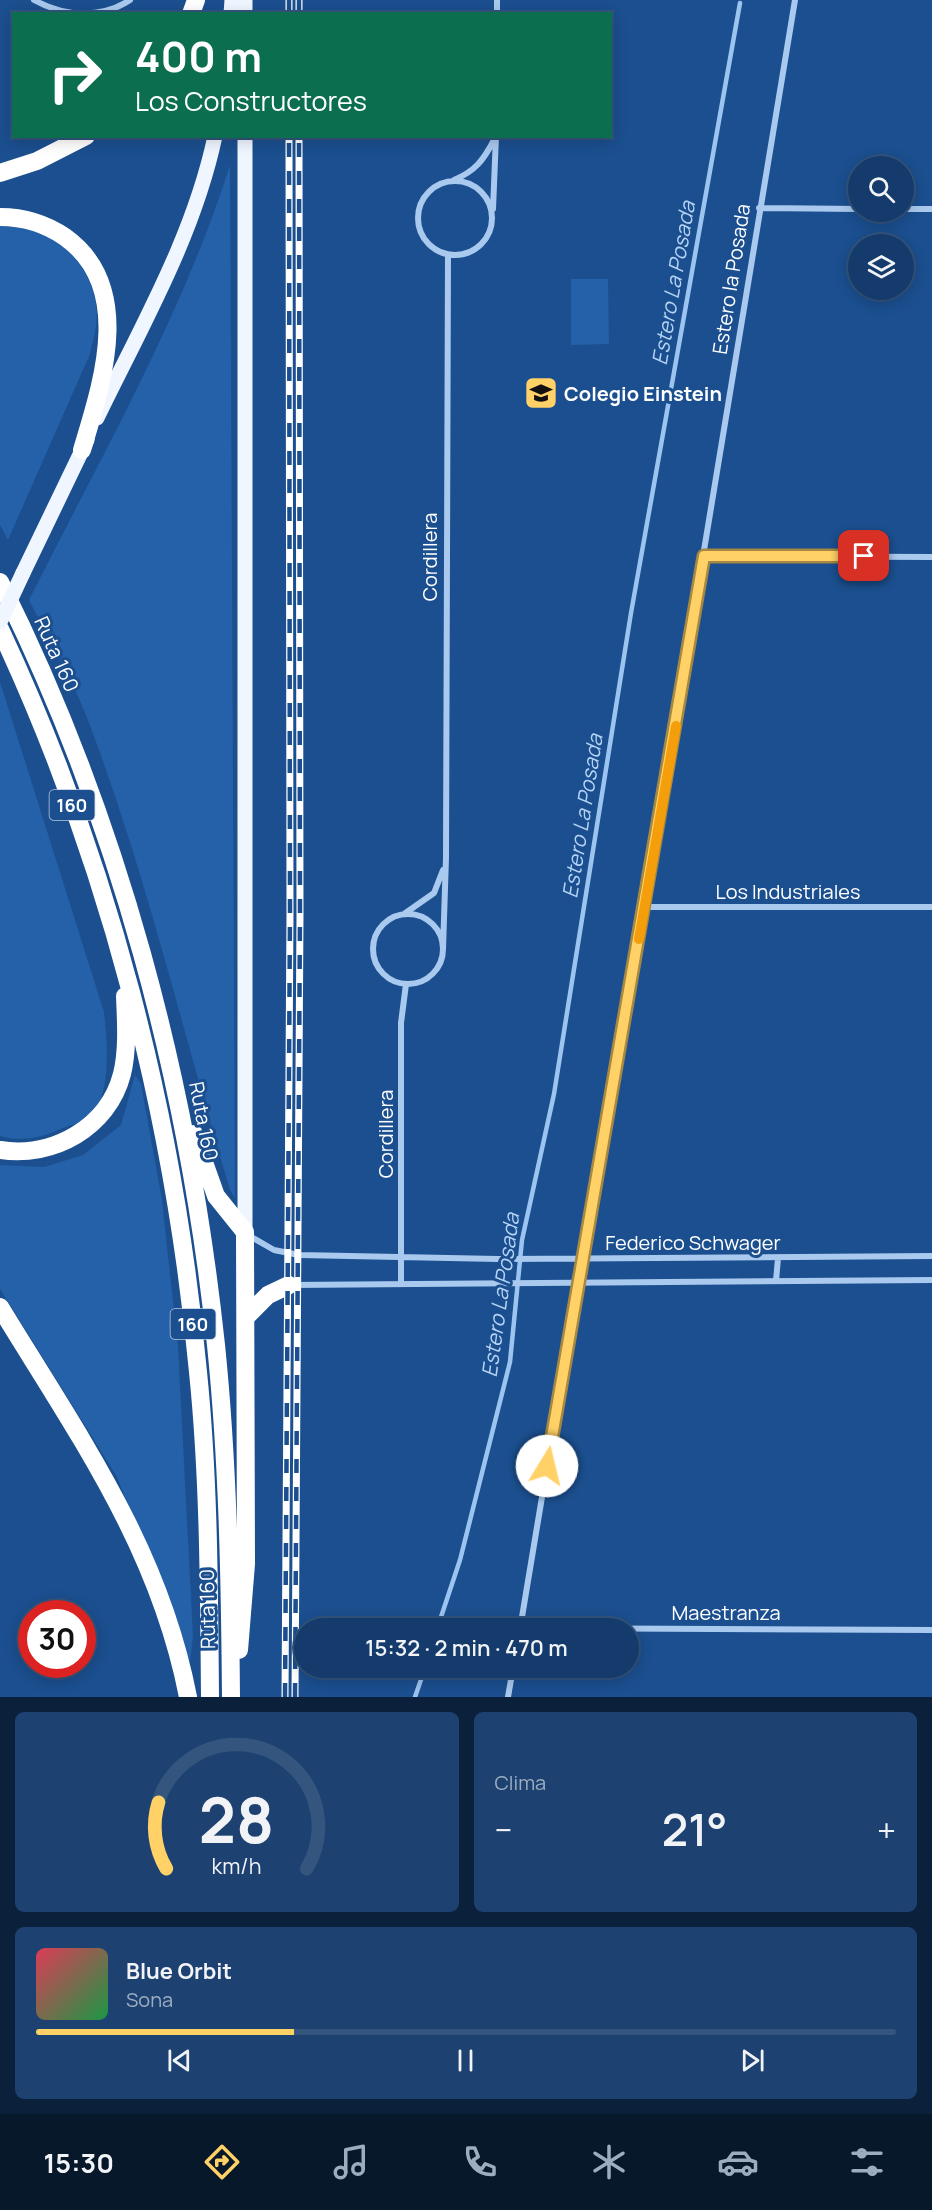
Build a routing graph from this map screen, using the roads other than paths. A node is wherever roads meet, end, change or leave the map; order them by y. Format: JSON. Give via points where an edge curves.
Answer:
{"nodes":[{"id":1,"x":34,"y":0,"type":"edge"},
{"id":2,"x":130,"y":0,"type":"edge"},
{"id":3,"x":795,"y":0,"type":"edge"},
{"id":4,"x":69,"y":12,"type":"edge"},
{"id":5,"x":101,"y":12,"type":"edge"},
{"id":6,"x":82,"y":138,"type":"edge"},
{"id":7,"x":214,"y":138,"type":"edge"},
{"id":8,"x":245,"y":138,"type":"edge"},
{"id":9,"x":495,"y":138,"type":"edge"},
{"id":10,"x":496,"y":138,"type":"edge"},
{"id":11,"x":0,"y":173,"type":"edge"},
{"id":12,"x":451,"y":181,"type":"junction"},
{"id":13,"x":759,"y":208,"type":"junction"},
{"id":14,"x":848,"y":209,"type":"edge"},
{"id":15,"x":914,"y":209,"type":"edge"},
{"id":16,"x":932,"y":209,"type":"edge"},
{"id":17,"x":0,"y":217,"type":"edge"},
{"id":18,"x":493,"y":218,"type":"junction"},
{"id":19,"x":448,"y":255,"type":"junction"},
{"id":20,"x":82,"y":450,"type":"junction"},
{"id":21,"x":704,"y":556,"type":"junction"},
{"id":22,"x":932,"y":556,"type":"edge"},
{"id":23,"x":0,"y":582,"type":"edge"},
{"id":24,"x":0,"y":622,"type":"edge"},
{"id":25,"x":0,"y":629,"type":"edge"},
{"id":26,"x":446,"y":858,"type":"junction"},
{"id":27,"x":932,"y":907,"type":"edge"},
{"id":28,"x":645,"y":908,"type":"junction"},
{"id":29,"x":403,"y":914,"type":"junction"},
{"id":30,"x":443,"y":949,"type":"junction"},
{"id":31,"x":121,"y":958,"type":"junction"},
{"id":32,"x":405,"y":984,"type":"junction"},
{"id":33,"x":175,"y":1088,"type":"junction"},
{"id":34,"x":0,"y":1150,"type":"edge"},
{"id":35,"x":245,"y":1232,"type":"junction"},
{"id":36,"x":932,"y":1256,"type":"edge"},
{"id":37,"x":401,"y":1257,"type":"junction"},
{"id":38,"x":582,"y":1258,"type":"junction"},
{"id":39,"x":778,"y":1258,"type":"junction"},
{"id":40,"x":578,"y":1281,"type":"junction"},
{"id":41,"x":776,"y":1281,"type":"junction"},
{"id":42,"x":932,"y":1281,"type":"edge"},
{"id":43,"x":401,"y":1284,"type":"junction"},
{"id":44,"x":289,"y":1286,"type":"joint"},
{"id":45,"x":0,"y":1307,"type":"edge"},
{"id":46,"x":246,"y":1317,"type":"junction"},
{"id":47,"x":522,"y":1618,"type":"edge"},
{"id":48,"x":639,"y":1629,"type":"edge"},
{"id":49,"x":932,"y":1630,"type":"edge"},
{"id":50,"x":511,"y":1678,"type":"edge"},
{"id":51,"x":231,"y":1693,"type":"edge"},
{"id":52,"x":188,"y":1697,"type":"edge"},
{"id":53,"x":210,"y":1697,"type":"edge"},
{"id":54,"x":508,"y":1697,"type":"edge"}],
"edges":[{"from":1,"to":4,"type":"street"},
{"from":2,"to":5,"type":"street"},
{"from":3,"to":13,"type":"street","name":"Estero la Posada"},
{"from":6,"to":11,"type":"highway","via":[[37,161]]},
{"from":7,"to":20,"type":"main road","via":[[178,247]]},
{"from":8,"to":35,"type":"main road"},
{"from":9,"to":12,"type":"street","via":[[481,164]]},
{"from":10,"to":18,"type":"street"},
{"from":12,"to":18,"type":"street","via":[[475,186],[485,195]]},
{"from":12,"to":19,"type":"street","via":[[430,191],[423,200],[418,223],[428,243]]},
{"from":13,"to":14,"type":"street"},
{"from":13,"to":21,"type":"street","name":"Estero la Posada"},
{"from":15,"to":16,"type":"street"},
{"from":17,"to":20,"type":"highway","via":[[35,223],[61,235],[87,258],[102,286],[108,319],[107,349]]},
{"from":18,"to":19,"type":"street","via":[[491,231],[474,251]]},
{"from":19,"to":26,"type":"street","name":"Cordillera"},
{"from":20,"to":24,"type":"main road","bridge":true},
{"from":21,"to":22,"type":"street"},
{"from":21,"to":28,"type":"street","name":"Estero la Posada"},
{"from":23,"to":33,"type":"highway","name":"Ruta 160","number":"160","via":[[59,715],[105,836],[140,948]]},
{"from":25,"to":31,"type":"highway","name":"Ruta 160","number":"160","via":[[57,765]]},
{"from":26,"to":29,"type":"street","name":"Cordillera","via":[[434,893]]},
{"from":26,"to":30,"type":"street","name":"Cordillera"},
{"from":27,"to":28,"type":"street","name":"Los Industriales"},
{"from":28,"to":38,"type":"street","name":"Estero la Posada"},
{"from":29,"to":30,"type":"street","via":[[426,919],[435,927]]},
{"from":29,"to":32,"type":"street","name":"Cordillera","via":[[383,924],[376,933],[373,956],[384,976]]},
{"from":30,"to":32,"type":"street","name":"Cordillera","via":[[436,971]]},
{"from":31,"to":34,"type":"highway","via":[[124,1060],[112,1098],[89,1126],[64,1142],[30,1151]]},
{"from":31,"to":53,"type":"highway","name":"Ruta 160","number":"160","via":[[165,1140],[191,1302],[204,1454]]},
{"from":32,"to":37,"type":"street","name":"Cordillera","via":[[401,1023]]},
{"from":33,"to":35,"type":"highway","via":[[216,1196]]},
{"from":33,"to":51,"type":"highway","name":"Ruta 160","number":"160","via":[[199,1217],[219,1380]]},
{"from":35,"to":37,"type":"street","name":"Federico Schwager","via":[[263,1246],[283,1253]]},
{"from":35,"to":46,"type":"highway"},
{"from":36,"to":39,"type":"street","name":"Federico Schwager"},
{"from":37,"to":38,"type":"street","name":"Federico Schwager"},
{"from":37,"to":43,"type":"street","name":"Cordillera"},
{"from":38,"to":39,"type":"street","name":"Federico Schwager"},
{"from":38,"to":40,"type":"street","name":"Estero la Posada"},
{"from":39,"to":41,"type":"street"},
{"from":40,"to":41,"type":"street","name":"Federico Schwager"},
{"from":40,"to":43,"type":"street","name":"Federico Schwager"},
{"from":40,"to":47,"type":"street","name":"Estero la Posada"},
{"from":41,"to":42,"type":"street","name":"Federico Schwager"},
{"from":43,"to":44,"type":"street","name":"Federico Schwager"},
{"from":44,"to":46,"type":"highway","via":[[268,1295]]},
{"from":45,"to":52,"type":"highway","via":[[129,1522],[166,1611]]},
{"from":46,"to":51,"type":"highway","via":[[246,1584]]},
{"from":48,"to":49,"type":"street","name":"Maestranza"},
{"from":50,"to":54,"type":"street"}]}
